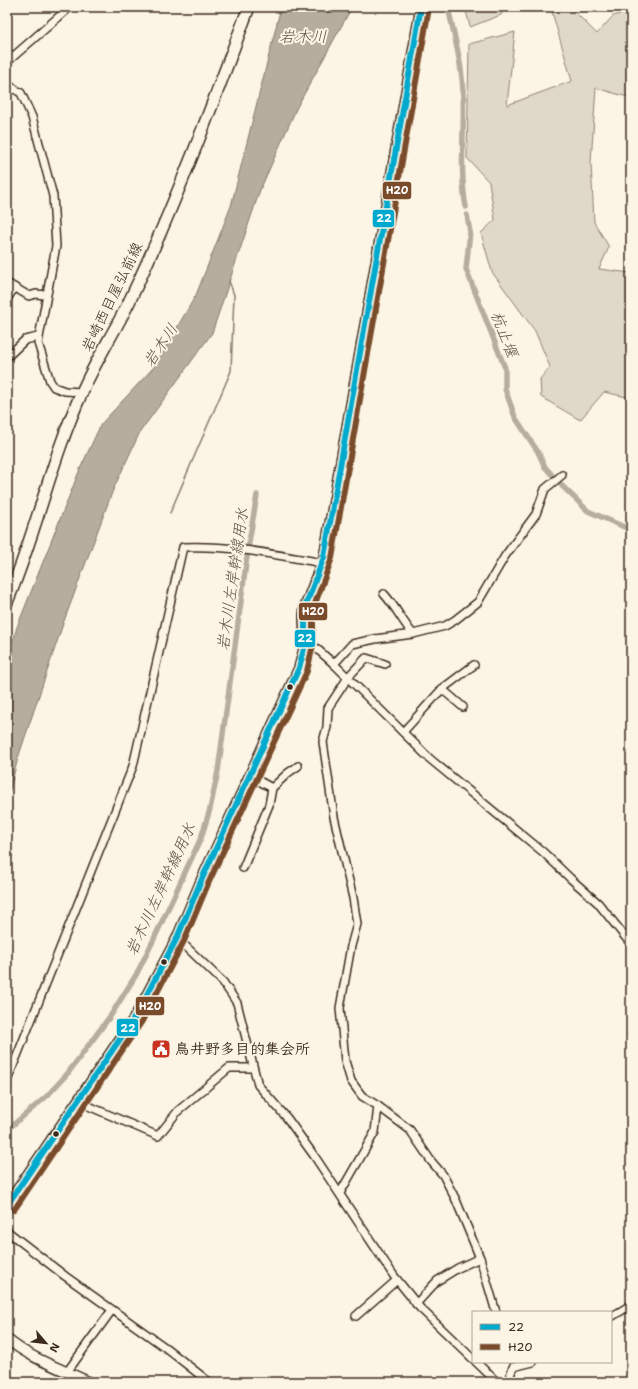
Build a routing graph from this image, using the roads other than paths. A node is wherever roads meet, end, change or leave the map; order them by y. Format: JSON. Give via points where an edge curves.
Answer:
{"nodes":[{"id":1,"x":70,"y":7,"type":"edge"},
{"id":2,"x":249,"y":7,"type":"edge"},
{"id":3,"x":421,"y":7,"type":"edge"},
{"id":4,"x":7,"y":62,"type":"edge"},
{"id":5,"x":7,"y":84,"type":"edge"},
{"id":6,"x":7,"y":283,"type":"edge"},
{"id":7,"x":14,"y":288,"type":"junction"},
{"id":8,"x":46,"y":295,"type":"junction"},
{"id":9,"x":7,"y":299,"type":"edge"},
{"id":10,"x":38,"y":337,"type":"junction"},
{"id":11,"x":7,"y":357,"type":"edge"},
{"id":12,"x":82,"y":392,"type":"junction"},
{"id":13,"x":562,"y":475,"type":"dead end"},
{"id":14,"x":323,"y":563,"type":"junction"},
{"id":15,"x":384,"y":594,"type":"dead end"},
{"id":16,"x":7,"y":602,"type":"edge"},
{"id":17,"x":413,"y":634,"type":"junction"},
{"id":18,"x":305,"y":645,"type":"junction"},
{"id":19,"x":334,"y":664,"type":"junction"},
{"id":20,"x":385,"y":664,"type":"dead end"},
{"id":21,"x":474,"y":665,"type":"dead end"},
{"id":22,"x":348,"y":676,"type":"junction"},
{"id":23,"x":442,"y":689,"type":"junction"},
{"id":24,"x":463,"y":707,"type":"dead end"},
{"id":25,"x":403,"y":732,"type":"junction"},
{"id":26,"x":298,"y":766,"type":"dead end"},
{"id":27,"x":250,"y":776,"type":"junction"},
{"id":28,"x":272,"y":788,"type":"junction"},
{"id":29,"x":243,"y":868,"type":"dead end"},
{"id":30,"x":177,"y":938,"type":"junction"},
{"id":31,"x":631,"y":944,"type":"edge"},
{"id":32,"x":252,"y":1068,"type":"junction"},
{"id":33,"x":7,"y":1081,"type":"edge"},
{"id":34,"x":77,"y":1100,"type":"junction"},
{"id":35,"x":378,"y":1106,"type":"junction"},
{"id":36,"x":340,"y":1193,"type":"junction"},
{"id":37,"x":7,"y":1205,"type":"edge"},
{"id":38,"x":7,"y":1231,"type":"edge"},
{"id":39,"x":480,"y":1258,"type":"junction"},
{"id":40,"x":397,"y":1280,"type":"junction"},
{"id":41,"x":416,"y":1304,"type":"junction"},
{"id":42,"x":631,"y":1305,"type":"edge"},
{"id":43,"x":112,"y":1310,"type":"junction"},
{"id":44,"x":496,"y":1311,"type":"edge"},
{"id":45,"x":356,"y":1316,"type":"dead end"},
{"id":46,"x":612,"y":1316,"type":"edge"},
{"id":47,"x":7,"y":1340,"type":"edge"},
{"id":48,"x":472,"y":1358,"type":"edge"},
{"id":49,"x":477,"y":1363,"type":"edge"},
{"id":50,"x":526,"y":1363,"type":"edge"},
{"id":51,"x":512,"y":1365,"type":"edge"},
{"id":52,"x":67,"y":1372,"type":"junction"},
{"id":53,"x":89,"y":1382,"type":"edge"},
{"id":54,"x":209,"y":1382,"type":"edge"},
{"id":55,"x":497,"y":1382,"type":"edge"},
{"id":56,"x":508,"y":1382,"type":"edge"}],
"edges":[{"from":1,"to":4,"type":"street"},
{"from":2,"to":12,"type":"main road","name":"岩崎西目屋弘前線","via":[[210,112],[130,300]]},
{"from":3,"to":14,"type":"street"},
{"from":5,"to":8,"type":"street","via":[[20,93],[32,117],[53,196],[56,246]]},
{"from":6,"to":7,"type":"street"},
{"from":7,"to":8,"type":"street","via":[[29,296]]},
{"from":7,"to":9,"type":"street"},
{"from":8,"to":10,"type":"street"},
{"from":10,"to":11,"type":"street","via":[[25,340]]},
{"from":10,"to":12,"type":"street","via":[[54,387],[65,391]]},
{"from":12,"to":16,"type":"main road","name":"岩崎西目屋弘前線"},
{"from":13,"to":17,"type":"street","via":[[545,489],[536,514],[505,556],[478,602],[445,626]]},
{"from":14,"to":18,"type":"street","via":[[304,616]]},
{"from":14,"to":33,"type":"street","via":[[253,551],[203,546],[183,547],[181,550],[134,766]]},
{"from":15,"to":17,"type":"street"},
{"from":17,"to":19,"type":"street","via":[[352,644]]},
{"from":18,"to":19,"type":"street","via":[[316,648]]},
{"from":18,"to":27,"type":"street","via":[[299,668]]},
{"from":19,"to":22,"type":"street"},
{"from":20,"to":22,"type":"street","via":[[366,658]]},
{"from":21,"to":23,"type":"street"},
{"from":22,"to":25,"type":"street"},
{"from":22,"to":35,"type":"street","via":[[328,708],[323,742],[334,818],[357,924],[341,1000],[341,1019],[351,1081],[362,1096]]},
{"from":23,"to":24,"type":"street"},
{"from":23,"to":25,"type":"street"},
{"from":25,"to":31,"type":"street","via":[[459,784],[543,852],[598,903]]},
{"from":26,"to":28,"type":"street"},
{"from":27,"to":28,"type":"street"},
{"from":27,"to":30,"type":"street"},
{"from":28,"to":29,"type":"street","via":[[269,805]]},
{"from":30,"to":32,"type":"street","via":[[223,982],[237,1003]]},
{"from":30,"to":34,"type":"street","via":[[135,1017]]},
{"from":32,"to":34,"type":"street","via":[[229,1068],[178,1111],[158,1136]]},
{"from":32,"to":36,"type":"street","via":[[258,1085],[287,1118]]},
{"from":34,"to":37,"type":"street"},
{"from":35,"to":36,"type":"street","via":[[375,1132]]},
{"from":35,"to":39,"type":"street","via":[[410,1130],[430,1161],[444,1175]]},
{"from":36,"to":40,"type":"street"},
{"from":38,"to":43,"type":"street"},
{"from":39,"to":41,"type":"street","via":[[437,1281]]},
{"from":39,"to":44,"type":"street"},
{"from":40,"to":41,"type":"street"},
{"from":40,"to":45,"type":"street"},
{"from":41,"to":48,"type":"street"},
{"from":42,"to":46,"type":"street"},
{"from":43,"to":52,"type":"street"},
{"from":43,"to":54,"type":"street"},
{"from":47,"to":52,"type":"street"},
{"from":49,"to":55,"type":"street"},
{"from":50,"to":51,"type":"street"},
{"from":51,"to":56,"type":"street"},
{"from":52,"to":53,"type":"street"}]}
